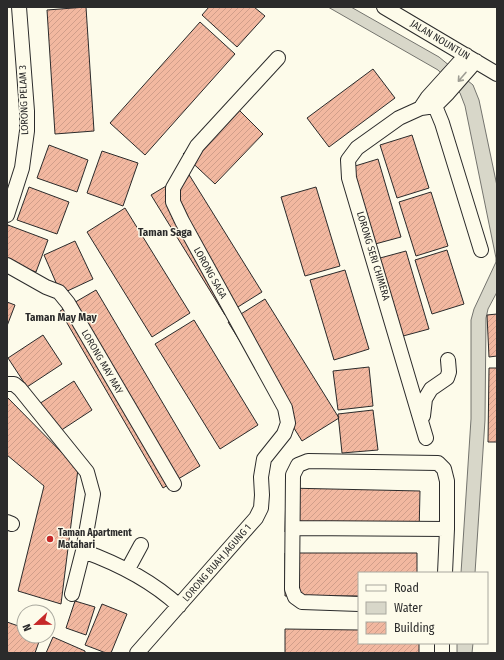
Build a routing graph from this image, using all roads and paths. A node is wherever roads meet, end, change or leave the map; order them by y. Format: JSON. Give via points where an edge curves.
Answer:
{"nodes":[{"id":1,"x":19,"y":7,"type":"edge"},
{"id":2,"x":384,"y":7,"type":"edge"},
{"id":3,"x":278,"y":58,"type":"dead end"},
{"id":4,"x":471,"y":58,"type":"junction"},
{"id":5,"x":497,"y":74,"type":"edge"},
{"id":6,"x":428,"y":103,"type":"junction"},
{"id":7,"x":7,"y":215,"type":"edge"},
{"id":8,"x":481,"y":250,"type":"dead end"},
{"id":9,"x":7,"y":265,"type":"edge"},
{"id":10,"x":448,"y":360,"type":"dead end"},
{"id":11,"x":7,"y":384,"type":"edge"},
{"id":12,"x":264,"y":459,"type":"joint"},
{"id":13,"x":174,"y":484,"type":"dead end"},
{"id":14,"x":293,"y":528,"type":"junction"},
{"id":15,"x":447,"y":529,"type":"junction"},
{"id":16,"x":141,"y":545,"type":"dead end"},
{"id":17,"x":83,"y":551,"type":"junction"},
{"id":18,"x":128,"y":570,"type":"junction"},
{"id":19,"x":445,"y":572,"type":"edge"},
{"id":20,"x":72,"y":594,"type":"dead end"},
{"id":21,"x":358,"y":604,"type":"edge"},
{"id":22,"x":179,"y":606,"type":"junction"},
{"id":23,"x":137,"y":653,"type":"edge"}],
"edges":[{"from":1,"to":7,"type":"street","name":"LORONG PELAM 3","via":[[27,131],[22,168]]},
{"from":2,"to":4,"type":"street","name":"JALAN NOUNTUN"},
{"from":3,"to":12,"type":"street","name":"LORONG SAGA","via":[[197,146],[173,188],[173,202],[182,221],[286,408],[288,423],[284,434]]},
{"from":4,"to":5,"type":"street","name":"JALAN NOUNTUN"},
{"from":4,"to":6,"type":"street","name":"LORONG SERI CHIMERA"},
{"from":6,"to":8,"type":"street","via":[[442,123]]},
{"from":6,"to":10,"type":"street","name":"LORONG SERI CHIMERA","via":[[399,118],[357,148],[348,160],[349,178],[425,432],[425,399],[431,389],[447,378]]},
{"from":9,"to":13,"type":"street","name":"LORONG MAY MAY","via":[[59,292],[68,303]]},
{"from":11,"to":17,"type":"street","via":[[14,384],[20,389],[87,472],[93,494]]},
{"from":12,"to":22,"type":"street","name":"LORONG BUAH JAGUNG 1","via":[[261,508],[256,518]]},
{"from":14,"to":15,"type":"street"},
{"from":14,"to":15,"type":"street","via":[[293,475],[298,465],[308,461],[438,463],[444,469],[447,481]]},
{"from":14,"to":21,"type":"street","via":[[292,589],[295,597],[302,602]]},
{"from":15,"to":19,"type":"street"},
{"from":16,"to":18,"type":"street"},
{"from":17,"to":18,"type":"street"},
{"from":17,"to":20,"type":"street"},
{"from":18,"to":22,"type":"street","via":[[152,584]]},
{"from":22,"to":23,"type":"street","name":"LORONG BUAH JAGUNG 1"}]}
